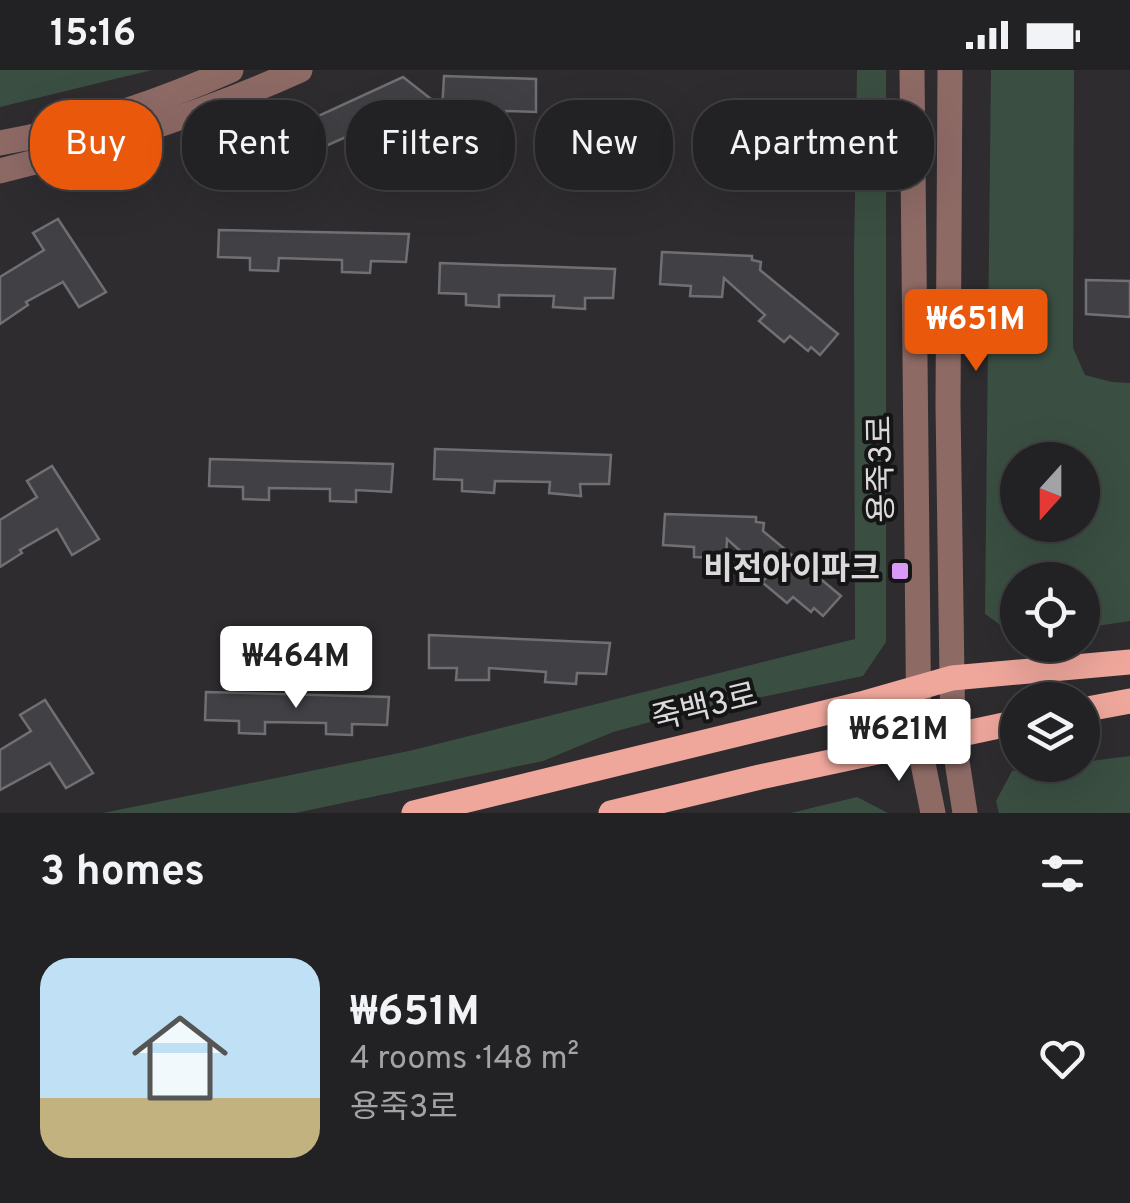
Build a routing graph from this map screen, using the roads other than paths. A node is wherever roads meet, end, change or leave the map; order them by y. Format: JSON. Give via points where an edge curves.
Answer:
{"nodes":[{"id":1,"x":231,"y":70,"type":"edge"},
{"id":2,"x":300,"y":70,"type":"edge"},
{"id":3,"x":912,"y":70,"type":"edge"},
{"id":4,"x":950,"y":70,"type":"edge"},
{"id":5,"x":0,"y":143,"type":"edge"},
{"id":6,"x":0,"y":171,"type":"edge"},
{"id":7,"x":1130,"y":662,"type":"edge"},
{"id":8,"x":952,"y":678,"type":"junction"},
{"id":9,"x":917,"y":688,"type":"junction"},
{"id":10,"x":1130,"y":701,"type":"edge"},
{"id":11,"x":1100,"y":707,"type":"edge"},
{"id":12,"x":1000,"y":725,"type":"edge"},
{"id":13,"x":953,"y":734,"type":"junction"},
{"id":14,"x":919,"y":744,"type":"junction"},
{"id":15,"x":414,"y":813,"type":"edge"},
{"id":16,"x":611,"y":813,"type":"edge"},
{"id":17,"x":934,"y":813,"type":"edge"},
{"id":18,"x":965,"y":813,"type":"edge"}],
"edges":[{"from":1,"to":5,"type":"street","via":[[44,135]]},
{"from":2,"to":6,"type":"street","via":[[182,119]]},
{"from":3,"to":9,"type":"street","name":"용죽3로"},
{"from":4,"to":8,"type":"street"},
{"from":7,"to":8,"type":"main road","name":"죽백3로"},
{"from":8,"to":9,"type":"main road","name":"죽백3로"},
{"from":8,"to":13,"type":"street"},
{"from":9,"to":14,"type":"street","name":"용죽3로"},
{"from":9,"to":15,"type":"main road","name":"죽백3로"},
{"from":10,"to":11,"type":"main road"},
{"from":12,"to":13,"type":"main road"},
{"from":13,"to":14,"type":"main road"},
{"from":13,"to":18,"type":"street"},
{"from":14,"to":16,"type":"main road"},
{"from":14,"to":17,"type":"street","name":"용죽3로"}]}
